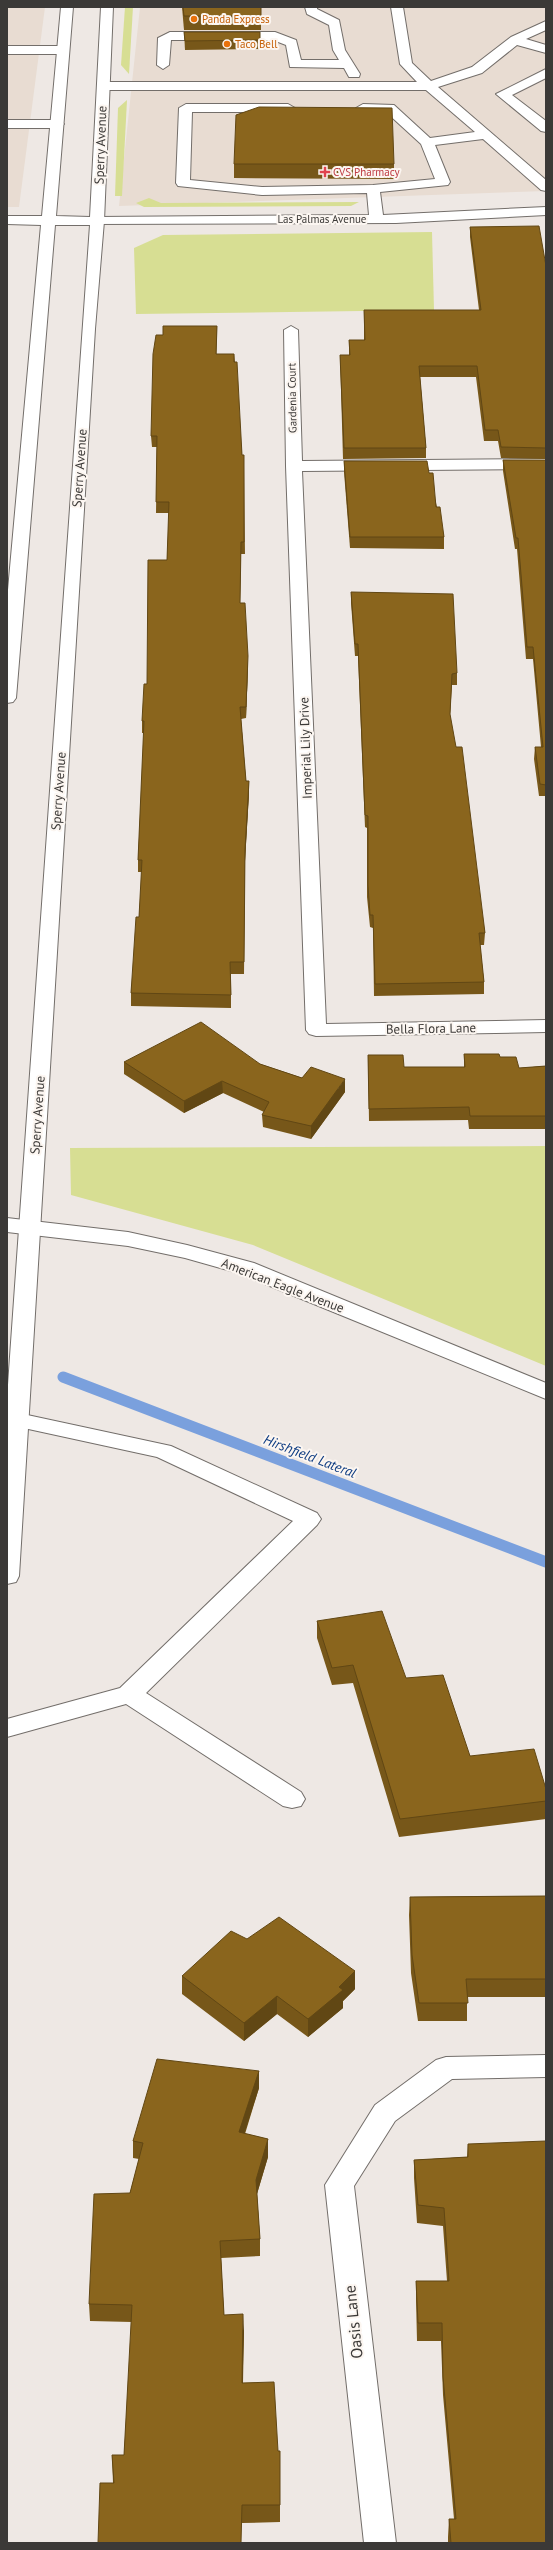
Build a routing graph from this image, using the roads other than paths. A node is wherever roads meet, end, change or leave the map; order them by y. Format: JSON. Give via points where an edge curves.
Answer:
{"nodes":[{"id":1,"x":66,"y":7,"type":"edge"},
{"id":2,"x":107,"y":7,"type":"edge"},
{"id":3,"x":311,"y":7,"type":"edge"},
{"id":4,"x":396,"y":7,"type":"edge"},
{"id":5,"x":546,"y":24,"type":"edge"},
{"id":6,"x":515,"y":40,"type":"junction"},
{"id":7,"x":546,"y":48,"type":"edge"},
{"id":8,"x":7,"y":50,"type":"edge"},
{"id":9,"x":63,"y":50,"type":"junction"},
{"id":10,"x":346,"y":64,"type":"junction"},
{"id":11,"x":163,"y":65,"type":"dead end"},
{"id":12,"x":544,"y":76,"type":"edge"},
{"id":13,"x":362,"y":85,"type":"junction"},
{"id":14,"x":103,"y":86,"type":"junction"},
{"id":15,"x":429,"y":86,"type":"junction"},
{"id":16,"x":303,"y":108,"type":"edge"},
{"id":17,"x":350,"y":108,"type":"edge"},
{"id":18,"x":7,"y":124,"type":"edge"},
{"id":19,"x":57,"y":124,"type":"junction"},
{"id":20,"x":544,"y":124,"type":"edge"},
{"id":21,"x":486,"y":135,"type":"junction"},
{"id":22,"x":427,"y":142,"type":"junction"},
{"id":23,"x":546,"y":187,"type":"edge"},
{"id":24,"x":373,"y":189,"type":"junction"},
{"id":25,"x":546,"y":211,"type":"edge"},
{"id":26,"x":376,"y":219,"type":"junction"},
{"id":27,"x":7,"y":220,"type":"edge"},
{"id":28,"x":49,"y":220,"type":"junction"},
{"id":29,"x":97,"y":221,"type":"junction"},
{"id":30,"x":291,"y":330,"type":"dead end"},
{"id":31,"x":546,"y":464,"type":"edge"},
{"id":32,"x":294,"y":466,"type":"junction"},
{"id":33,"x":7,"y":698,"type":"edge"},
{"id":34,"x":546,"y":1026,"type":"edge"},
{"id":35,"x":316,"y":1030,"type":"joint"},
{"id":36,"x":7,"y":1225,"type":"edge"},
{"id":37,"x":29,"y":1226,"type":"junction"},
{"id":38,"x":546,"y":1392,"type":"edge"},
{"id":39,"x":18,"y":1420,"type":"junction"},
{"id":40,"x":7,"y":1576,"type":"edge"},
{"id":41,"x":129,"y":1694,"type":"junction"},
{"id":42,"x":7,"y":1728,"type":"edge"},
{"id":43,"x":292,"y":1799,"type":"dead end"},
{"id":44,"x":546,"y":2066,"type":"edge"},
{"id":45,"x":380,"y":2543,"type":"edge"}],
"edges":[{"from":1,"to":9,"type":"main road"},
{"from":2,"to":14,"type":"main road","name":"Sperry Avenue"},
{"from":3,"to":10,"type":"main road","via":[[311,11],[335,22],[339,50]]},
{"from":4,"to":15,"type":"main road","via":[[406,64]]},
{"from":5,"to":6,"type":"main road"},
{"from":6,"to":7,"type":"main road"},
{"from":6,"to":15,"type":"main road","via":[[477,70]]},
{"from":8,"to":9,"type":"main road"},
{"from":9,"to":19,"type":"main road"},
{"from":10,"to":11,"type":"main road","via":[[295,64],[292,43],[275,36],[170,36],[164,38]]},
{"from":10,"to":13,"type":"main road"},
{"from":12,"to":20,"type":"main road","via":[[503,94]]},
{"from":13,"to":14,"type":"main road"},
{"from":13,"to":15,"type":"main road"},
{"from":14,"to":29,"type":"main road","name":"Sperry Avenue"},
{"from":15,"to":21,"type":"main road"},
{"from":16,"to":24,"type":"main road","via":[[186,108],[183,183],[262,191]]},
{"from":17,"to":22,"type":"main road","via":[[389,108]]},
{"from":18,"to":19,"type":"main road"},
{"from":19,"to":28,"type":"main road"},
{"from":21,"to":22,"type":"main road"},
{"from":21,"to":23,"type":"main road"},
{"from":22,"to":24,"type":"main road","via":[[443,182]]},
{"from":24,"to":26,"type":"main road"},
{"from":25,"to":26,"type":"main road","name":"Las Palmas Avenue"},
{"from":26,"to":29,"type":"main road","name":"Las Palmas Avenue"},
{"from":27,"to":28,"type":"main road","name":"Las Palmas Avenue"},
{"from":28,"to":29,"type":"main road","name":"Las Palmas Avenue"},
{"from":28,"to":33,"type":"main road"},
{"from":29,"to":37,"type":"main road","name":"Sperry Avenue"},
{"from":30,"to":32,"type":"main road","name":"Gardenia Court"},
{"from":31,"to":32,"type":"main road"},
{"from":32,"to":35,"type":"main road","name":"Imperial Lily Drive"},
{"from":34,"to":35,"type":"main road","name":"Bella Flora Lane"},
{"from":36,"to":37,"type":"main road","name":"American Eagle Avenue"},
{"from":37,"to":38,"type":"main road","name":"American Eagle Avenue","via":[[126,1238],[246,1268]]},
{"from":37,"to":39,"type":"main road","name":"Sperry Avenue"},
{"from":39,"to":40,"type":"main road","name":"Sperry Avenue"},
{"from":39,"to":41,"type":"main road","via":[[163,1451],[309,1519]]},
{"from":41,"to":42,"type":"main road"},
{"from":41,"to":43,"type":"main road"},
{"from":44,"to":45,"type":"main road","name":"Oasis Lane","via":[[446,2068],[385,2113],[339,2185]]}]}
